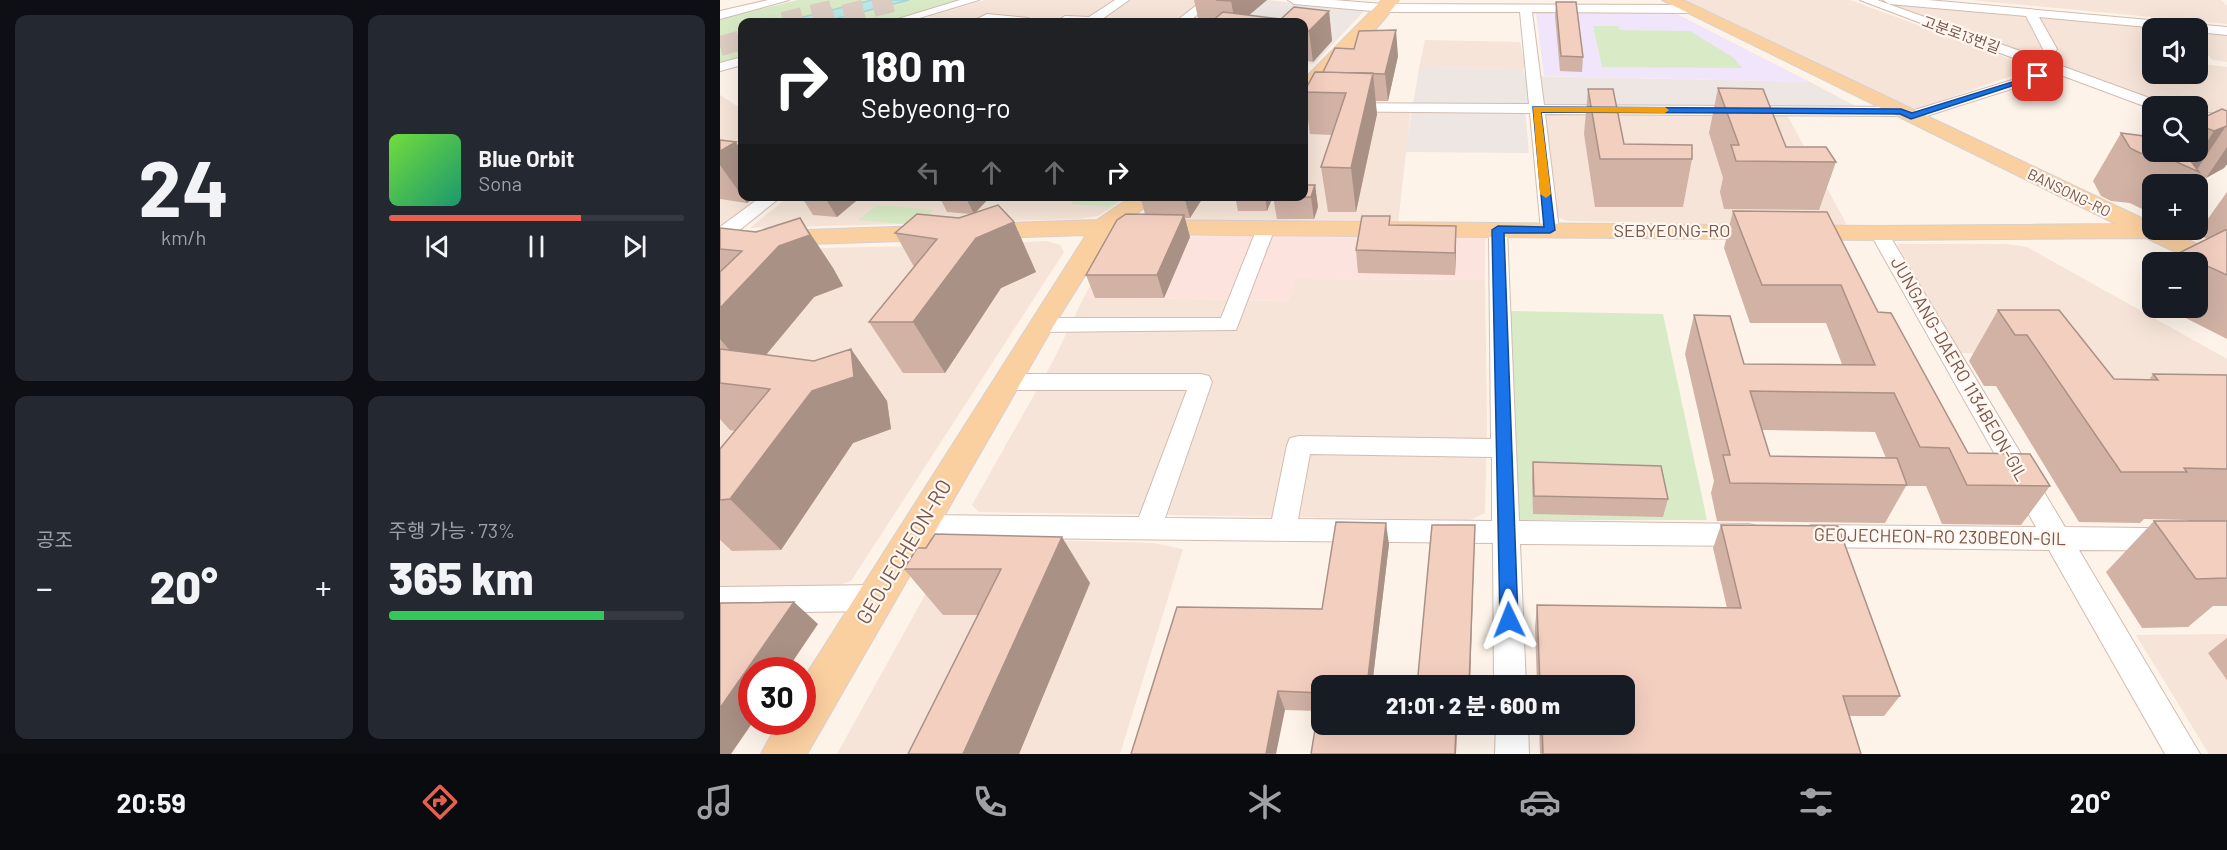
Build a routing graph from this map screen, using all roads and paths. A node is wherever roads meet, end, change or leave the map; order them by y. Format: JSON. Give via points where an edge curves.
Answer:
{"nodes":[{"id":1,"x":783,"y":0,"type":"edge"},
{"id":2,"x":973,"y":0,"type":"edge"},
{"id":3,"x":1123,"y":0,"type":"edge"},
{"id":4,"x":1211,"y":0,"type":"edge"},
{"id":5,"x":1294,"y":0,"type":"edge"},
{"id":6,"x":1866,"y":0,"type":"edge"},
{"id":7,"x":1889,"y":0,"type":"edge"},
{"id":8,"x":1387,"y":4,"type":"edge"},
{"id":9,"x":1678,"y":4,"type":"edge"},
{"id":10,"x":1082,"y":9,"type":"dead end"},
{"id":11,"x":1526,"y":9,"type":"junction"},
{"id":12,"x":2030,"y":13,"type":"junction"},
{"id":13,"x":720,"y":15,"type":"edge"},
{"id":14,"x":916,"y":16,"type":"junction"},
{"id":15,"x":909,"y":18,"type":"edge"},
{"id":16,"x":931,"y":18,"type":"edge"},
{"id":17,"x":1068,"y":18,"type":"edge"},
{"id":18,"x":1096,"y":18,"type":"edge"},
{"id":19,"x":1186,"y":18,"type":"edge"},
{"id":20,"x":2227,"y":31,"type":"edge"},
{"id":21,"x":738,"y":62,"type":"edge"},
{"id":22,"x":2040,"y":63,"type":"junction"},
{"id":23,"x":720,"y":67,"type":"edge"},
{"id":24,"x":2058,"y":70,"type":"junction"},
{"id":25,"x":1308,"y":85,"type":"edge"},
{"id":26,"x":2142,"y":100,"type":"edge"},
{"id":27,"x":1308,"y":107,"type":"edge"},
{"id":28,"x":1536,"y":109,"type":"junction"},
{"id":29,"x":1906,"y":114,"type":"junction"},
{"id":30,"x":2208,"y":119,"type":"edge"},
{"id":31,"x":2227,"y":120,"type":"edge"},
{"id":32,"x":2208,"y":123,"type":"edge"},
{"id":33,"x":2227,"y":132,"type":"edge"},
{"id":34,"x":768,"y":201,"type":"edge"},
{"id":35,"x":1141,"y":201,"type":"edge"},
{"id":36,"x":1103,"y":227,"type":"junction"},
{"id":37,"x":1266,"y":228,"type":"junction"},
{"id":38,"x":2142,"y":228,"type":"edge"},
{"id":39,"x":1498,"y":230,"type":"junction"},
{"id":40,"x":1550,"y":230,"type":"junction"},
{"id":41,"x":2142,"y":231,"type":"edge"},
{"id":42,"x":1879,"y":233,"type":"junction"},
{"id":43,"x":720,"y":238,"type":"edge"},
{"id":44,"x":2168,"y":240,"type":"edge"},
{"id":45,"x":2227,"y":268,"type":"edge"},
{"id":46,"x":1040,"y":325,"type":"junction"},
{"id":47,"x":1006,"y":382,"type":"junction"},
{"id":48,"x":1504,"y":448,"type":"junction"},
{"id":49,"x":920,"y":526,"type":"junction"},
{"id":50,"x":1148,"y":529,"type":"junction"},
{"id":51,"x":1283,"y":530,"type":"junction"},
{"id":52,"x":1506,"y":532,"type":"junction"},
{"id":53,"x":2057,"y":538,"type":"junction"},
{"id":54,"x":2227,"y":540,"type":"edge"},
{"id":55,"x":877,"y":598,"type":"junction"},
{"id":56,"x":720,"y":600,"type":"edge"},
{"id":57,"x":1510,"y":675,"type":"edge"},
{"id":58,"x":816,"y":698,"type":"edge"},
{"id":59,"x":794,"y":735,"type":"edge"},
{"id":60,"x":1512,"y":735,"type":"edge"},
{"id":61,"x":783,"y":754,"type":"edge"},
{"id":62,"x":1512,"y":754,"type":"edge"},
{"id":63,"x":2183,"y":754,"type":"edge"}],
"edges":[{"from":1,"to":13,"type":"street"},
{"from":2,"to":14,"type":"street"},
{"from":3,"to":18,"type":"street"},
{"from":4,"to":19,"type":"street"},
{"from":5,"to":8,"type":"street"},
{"from":6,"to":22,"type":"street","name":"고분로13번길"},
{"from":7,"to":12,"type":"street"},
{"from":8,"to":11,"type":"street"},
{"from":8,"to":25,"type":"main road"},
{"from":9,"to":11,"type":"street"},
{"from":9,"to":29,"type":"main road","name":"BANSONG-RO"},
{"from":10,"to":17,"type":"street"},
{"from":11,"to":28,"type":"street"},
{"from":12,"to":20,"type":"street"},
{"from":12,"to":22,"type":"street","via":[[2050,49]]},
{"from":14,"to":15,"type":"street"},
{"from":14,"to":16,"type":"street"},
{"from":21,"to":23,"type":"street"},
{"from":22,"to":24,"type":"street","name":"고분로13번길"},
{"from":24,"to":26,"type":"street","name":"고분로13번길"},
{"from":24,"to":29,"type":"street"},
{"from":27,"to":28,"type":"street"},
{"from":28,"to":29,"type":"street"},
{"from":28,"to":40,"type":"street"},
{"from":29,"to":38,"type":"main road","name":"BANSONG-RO"},
{"from":30,"to":31,"type":"street"},
{"from":32,"to":33,"type":"street"},
{"from":34,"to":43,"type":"street"},
{"from":35,"to":36,"type":"main road","name":"GEOJECHEON-RO"},
{"from":36,"to":37,"type":"main road","name":"SEBYEONG-RO"},
{"from":36,"to":43,"type":"main road","name":"SEBYEONG-RO"},
{"from":36,"to":46,"type":"main road","name":"GEOJECHEON-RO"},
{"from":37,"to":39,"type":"main road","name":"SEBYEONG-RO"},
{"from":37,"to":46,"type":"street","via":[[1229,325]]},
{"from":39,"to":40,"type":"main road","name":"SEBYEONG-RO"},
{"from":39,"to":48,"type":"street"},
{"from":40,"to":42,"type":"main road","name":"SEBYEONG-RO"},
{"from":41,"to":42,"type":"main road","name":"SEBYEONG-RO"},
{"from":42,"to":53,"type":"street","name":"JUNGANG-DAERO 1134BEON-GIL"},
{"from":44,"to":45,"type":"main road","name":"BANSONG-RO"},
{"from":46,"to":47,"type":"main road","name":"GEOJECHEON-RO"},
{"from":47,"to":49,"type":"main road","name":"GEOJECHEON-RO"},
{"from":47,"to":50,"type":"street","via":[[1201,382]]},
{"from":48,"to":51,"type":"street","via":[[1299,445]]},
{"from":48,"to":52,"type":"street"},
{"from":49,"to":50,"type":"street","name":"GEOJECHEON-RO 230BEON-GIL"},
{"from":49,"to":55,"type":"main road","name":"GEOJECHEON-RO"},
{"from":50,"to":51,"type":"street","name":"GEOJECHEON-RO 230BEON-GIL"},
{"from":51,"to":52,"type":"street","name":"GEOJECHEON-RO 230BEON-GIL"},
{"from":52,"to":53,"type":"street","name":"GEOJECHEON-RO 230BEON-GIL"},
{"from":52,"to":57,"type":"street"},
{"from":53,"to":54,"type":"street","name":"GEOJECHEON-RO 230BEON-GIL"},
{"from":53,"to":63,"type":"street","name":"JUNGANG-DAERO 1134BEON-GIL"},
{"from":55,"to":56,"type":"street"},
{"from":55,"to":58,"type":"main road","name":"GEOJECHEON-RO"},
{"from":59,"to":61,"type":"main road","name":"GEOJECHEON-RO"},
{"from":60,"to":62,"type":"street"}]}
